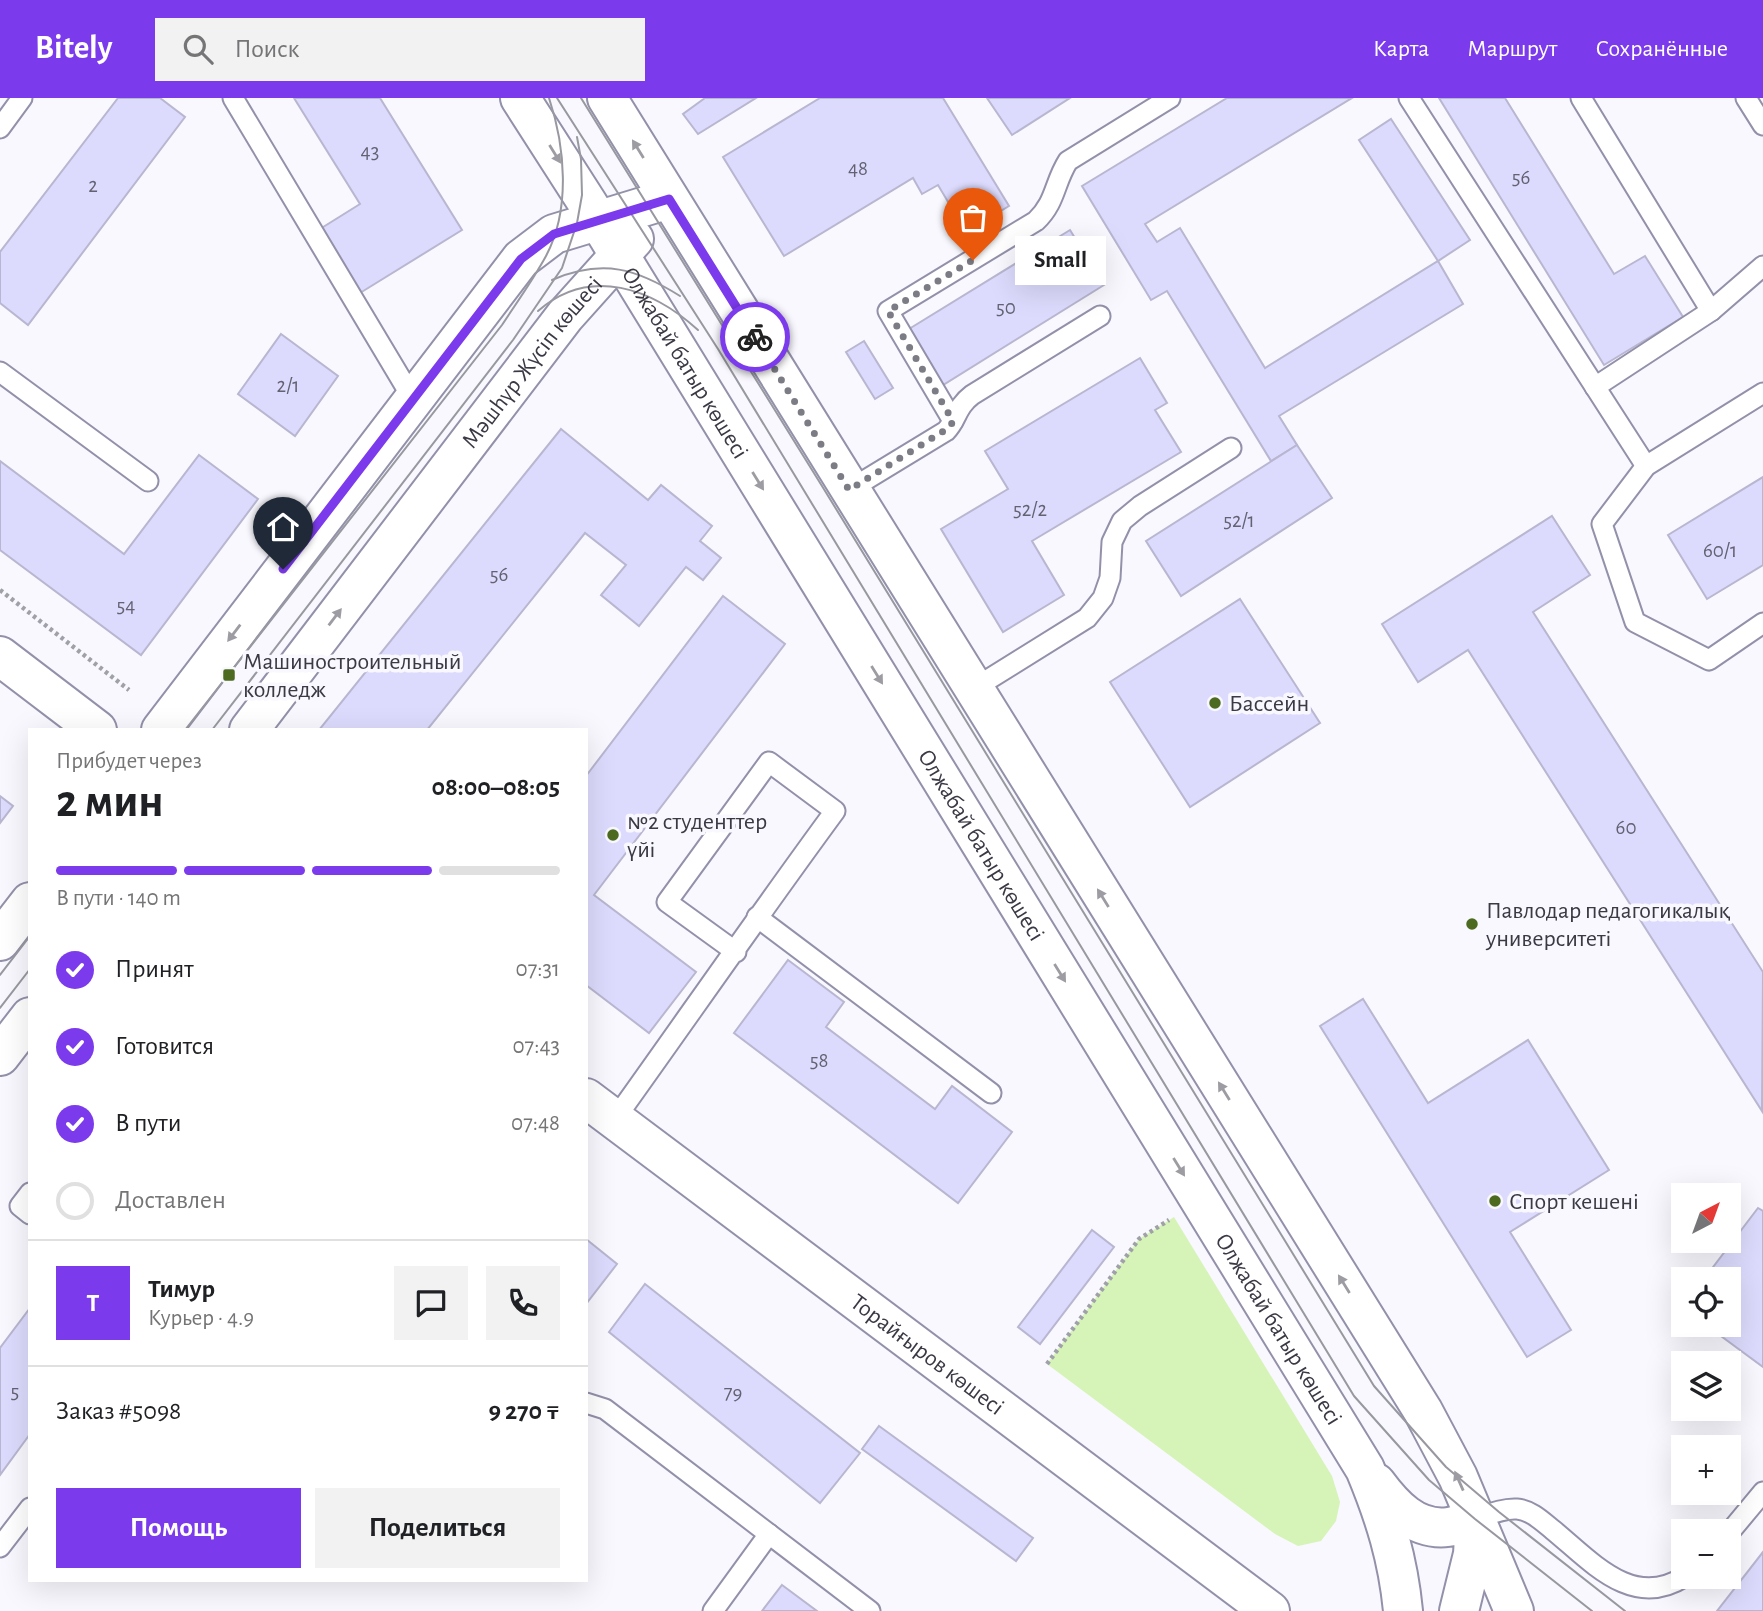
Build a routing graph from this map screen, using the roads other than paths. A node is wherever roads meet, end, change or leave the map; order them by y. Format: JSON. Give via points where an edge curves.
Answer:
{"nodes":[{"id":1,"x":22,"y":98,"type":"edge"},
{"id":2,"x":233,"y":98,"type":"edge"},
{"id":3,"x":520,"y":98,"type":"edge"},
{"id":4,"x":607,"y":98,"type":"edge"},
{"id":5,"x":1170,"y":98,"type":"edge"},
{"id":6,"x":1409,"y":98,"type":"edge"},
{"id":7,"x":1581,"y":98,"type":"edge"},
{"id":8,"x":1746,"y":98,"type":"edge"},
{"id":9,"x":1763,"y":125,"type":"edge"},
{"id":10,"x":0,"y":128,"type":"edge"},
{"id":11,"x":669,"y":199,"type":"junction"},
{"id":12,"x":598,"y":221,"type":"junction"},
{"id":13,"x":619,"y":256,"type":"junction"},
{"id":14,"x":1763,"y":266,"type":"edge"},
{"id":15,"x":1711,"y":311,"type":"junction"},
{"id":16,"x":1100,"y":316,"type":"dead end"},
{"id":17,"x":0,"y":372,"type":"edge"},
{"id":18,"x":1595,"y":387,"type":"junction"},
{"id":19,"x":1763,"y":393,"type":"edge"},
{"id":20,"x":412,"y":399,"type":"junction"},
{"id":21,"x":953,"y":421,"type":"junction"},
{"id":22,"x":1231,"y":448,"type":"dead end"},
{"id":23,"x":1646,"y":466,"type":"junction"},
{"id":24,"x":148,"y":481,"type":"dead end"},
{"id":25,"x":849,"y":490,"type":"junction"},
{"id":26,"x":1763,"y":622,"type":"edge"},
{"id":27,"x":0,"y":656,"type":"edge"},
{"id":28,"x":973,"y":689,"type":"junction"},
{"id":29,"x":94,"y":728,"type":"edge"},
{"id":30,"x":163,"y":728,"type":"edge"},
{"id":31,"x":251,"y":728,"type":"edge"},
{"id":32,"x":28,"y":905,"type":"edge"},
{"id":33,"x":757,"y":917,"type":"junction"},
{"id":34,"x":0,"y":941,"type":"edge"},
{"id":35,"x":736,"y":952,"type":"junction"},
{"id":36,"x":28,"y":1020,"type":"edge"},
{"id":37,"x":0,"y":1056,"type":"edge"},
{"id":38,"x":991,"y":1093,"type":"dead end"},
{"id":39,"x":600,"y":1109,"type":"edge"},
{"id":40,"x":28,"y":1196,"type":"edge"},
{"id":41,"x":28,"y":1212,"type":"edge"},
{"id":42,"x":588,"y":1404,"type":"edge"},
{"id":43,"x":1365,"y":1469,"type":"junction"},
{"id":44,"x":1763,"y":1492,"type":"edge"},
{"id":45,"x":28,"y":1511,"type":"edge"},
{"id":46,"x":1475,"y":1519,"type":"junction"},
{"id":47,"x":1741,"y":1519,"type":"edge"},
{"id":48,"x":769,"y":1534,"type":"junction"},
{"id":49,"x":0,"y":1547,"type":"edge"},
{"id":50,"x":1671,"y":1584,"type":"edge"},
{"id":51,"x":713,"y":1611,"type":"edge"},
{"id":52,"x":870,"y":1611,"type":"edge"},
{"id":53,"x":1270,"y":1611,"type":"edge"},
{"id":54,"x":1403,"y":1611,"type":"edge"},
{"id":55,"x":1459,"y":1611,"type":"edge"},
{"id":56,"x":1514,"y":1611,"type":"edge"}],
"edges":[{"from":1,"to":10,"type":"lane"},
{"from":2,"to":20,"type":"lane"},
{"from":3,"to":12,"type":"main road","name":"Олжабай батыр көшесі","one_way":true},
{"from":11,"to":4,"type":"main road","one_way":true},
{"from":5,"to":21,"type":"lane","via":[[1068,161],[1053,200],[1036,221],[888,311]]},
{"from":6,"to":18,"type":"lane"},
{"from":7,"to":15,"type":"lane"},
{"from":8,"to":9,"type":"lane"},
{"from":11,"to":12,"type":"main road"},
{"from":11,"to":13,"type":"main road","name":"Мәшһүр Жүсіп көшесі"},
{"from":11,"to":25,"type":"main road"},
{"from":12,"to":13,"type":"main road","name":"Олжабай батыр көшесі"},
{"from":12,"to":20,"type":"main road","via":[[554,234],[521,259]]},
{"from":31,"to":13,"type":"main road","name":"Мәшһүр Жүсіп көшесі","one_way":true,"via":[[565,316]]},
{"from":13,"to":43,"type":"main road","name":"Олжабай батыр көшесі","one_way":true},
{"from":14,"to":15,"type":"lane"},
{"from":15,"to":18,"type":"lane"},
{"from":16,"to":21,"type":"lane","via":[[972,395]]},
{"from":17,"to":24,"type":"lane"},
{"from":18,"to":23,"type":"lane"},
{"from":19,"to":23,"type":"lane"},
{"from":20,"to":30,"type":"main road","one_way":true},
{"from":21,"to":25,"type":"lane","via":[[946,431]]},
{"from":22,"to":28,"type":"lane","via":[[1122,521],[1112,542],[1107,588],[1087,618]]},
{"from":23,"to":26,"type":"lane","via":[[1602,524],[1635,622],[1709,660]]},
{"from":25,"to":28,"type":"main road"},
{"from":27,"to":29,"type":"main road"},
{"from":46,"to":28,"type":"main road","one_way":true,"via":[[1423,1411]]},
{"from":32,"to":34,"type":"main road"},
{"from":33,"to":35,"type":"lane"},
{"from":33,"to":35,"type":"lane","via":[[835,811],[769,762],[667,902]]},
{"from":33,"to":38,"type":"lane"},
{"from":35,"to":39,"type":"lane"},
{"from":36,"to":37,"type":"main road"},
{"from":39,"to":53,"type":"main road","name":"Торайғыров көшесі"},
{"from":40,"to":41,"type":"lane","via":[[20,1206]]},
{"from":42,"to":48,"type":"lane","via":[[605,1409]]},
{"from":43,"to":46,"type":"main road","via":[[1407,1517],[1429,1527]]},
{"from":43,"to":54,"type":"main road","name":"Олжабай батыр көшесі","via":[[1385,1516]]},
{"from":44,"to":47,"type":"lane"},
{"from":45,"to":49,"type":"lane"},
{"from":46,"to":50,"type":"lane","via":[[1517,1509],[1534,1514],[1612,1578],[1648,1589]]},
{"from":46,"to":55,"type":"main road","via":[[1473,1554]]},
{"from":46,"to":56,"type":"main road"},
{"from":48,"to":51,"type":"lane"},
{"from":48,"to":52,"type":"lane"}]}
